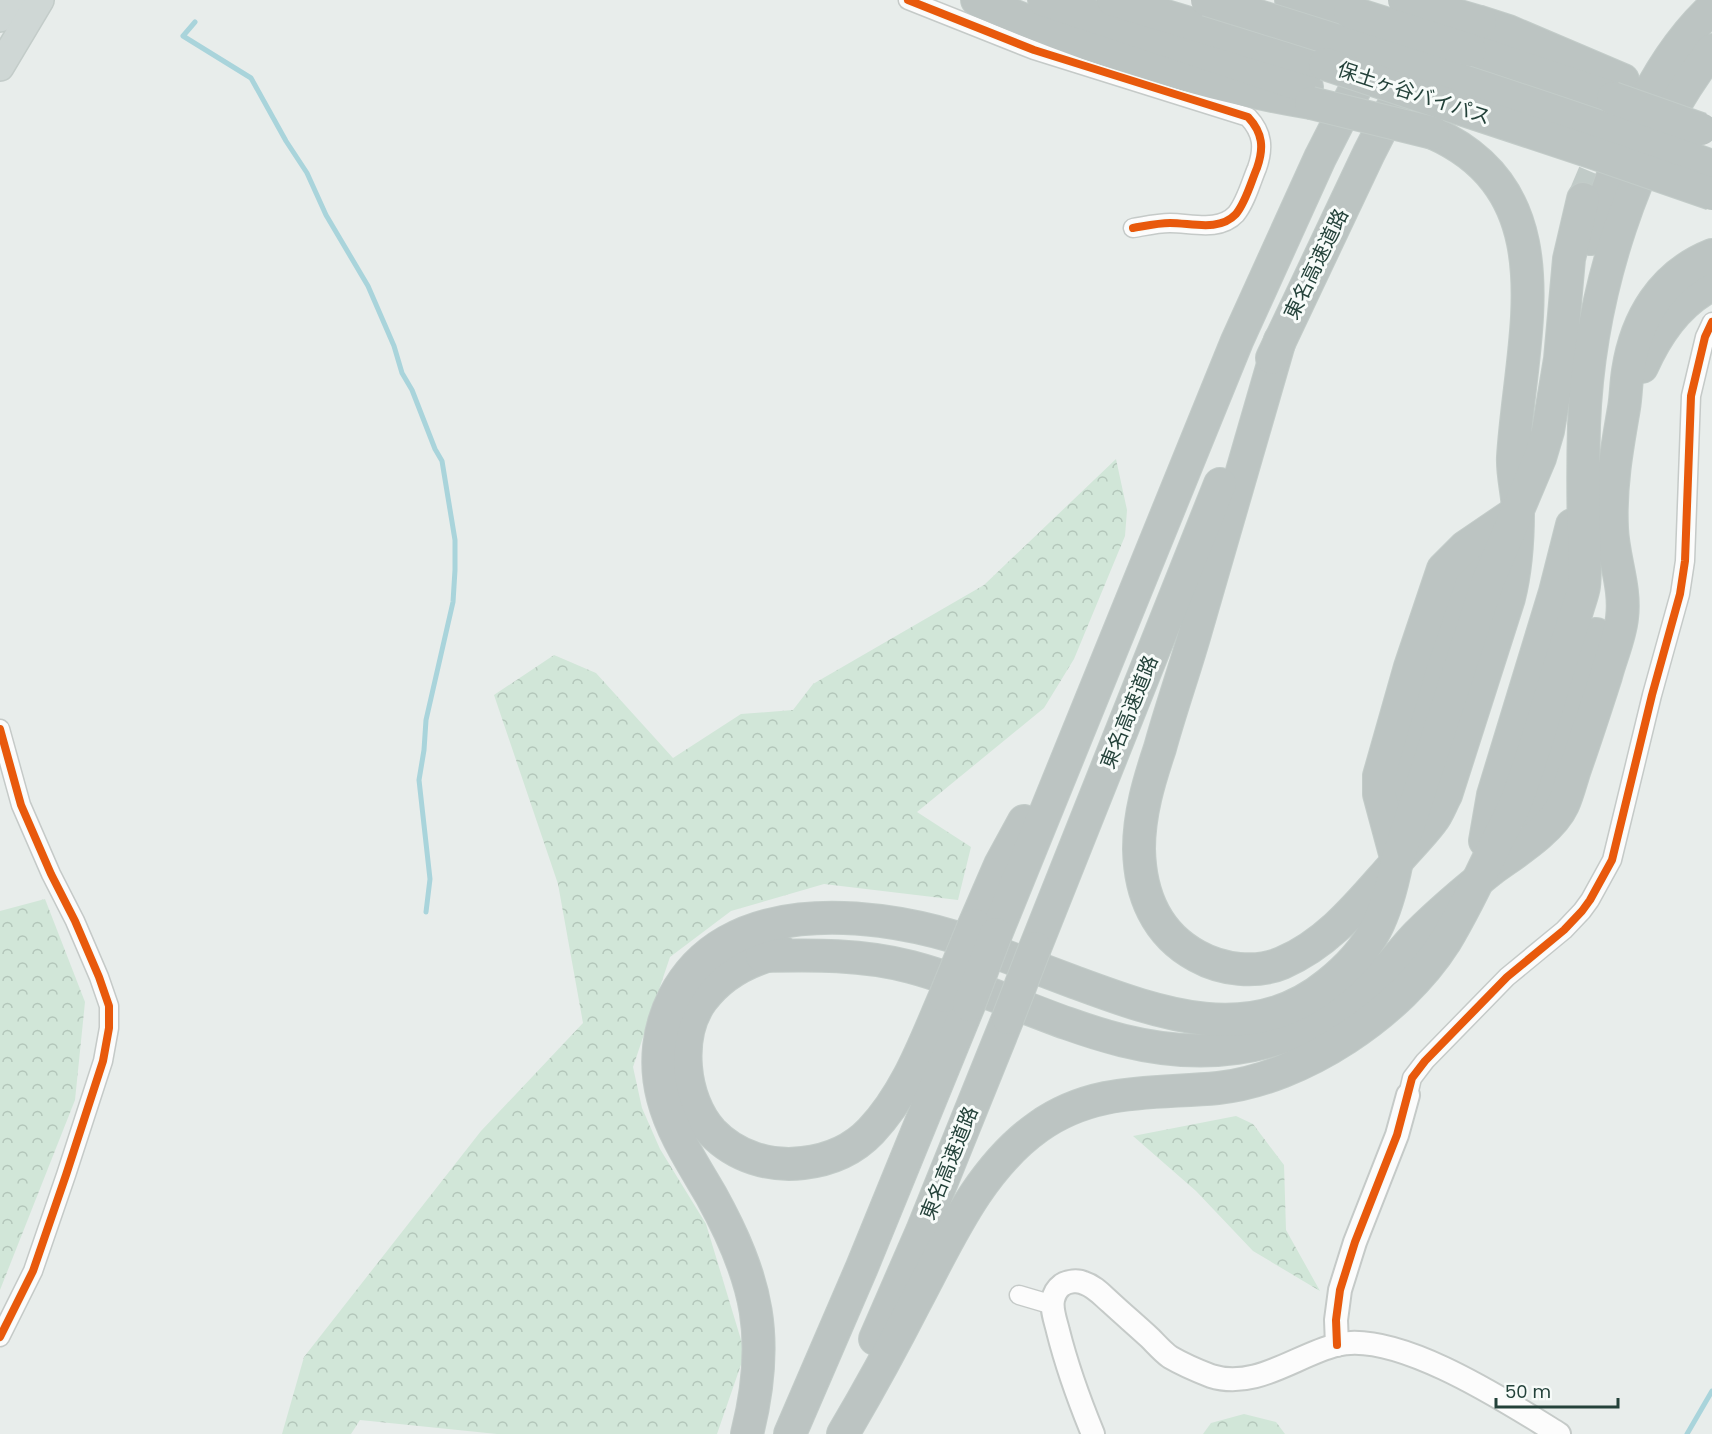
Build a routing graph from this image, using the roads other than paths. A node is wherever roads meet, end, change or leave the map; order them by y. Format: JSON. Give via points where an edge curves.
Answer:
{"nodes":[{"id":1,"x":11,"y":0,"type":"edge"},
{"id":2,"x":40,"y":0,"type":"edge"},
{"id":3,"x":908,"y":0,"type":"edge"},
{"id":4,"x":1044,"y":0,"type":"edge"},
{"id":5,"x":1113,"y":0,"type":"edge"},
{"id":6,"x":1207,"y":0,"type":"edge"},
{"id":7,"x":1291,"y":0,"type":"edge"},
{"id":8,"x":1402,"y":0,"type":"edge"},
{"id":9,"x":1447,"y":0,"type":"edge"},
{"id":10,"x":1709,"y":0,"type":"edge"},
{"id":11,"x":988,"y":5,"type":"edge"},
{"id":12,"x":1712,"y":8,"type":"edge"},
{"id":13,"x":0,"y":18,"type":"edge"},
{"id":14,"x":1475,"y":36,"type":"junction"},
{"id":15,"x":1712,"y":50,"type":"edge"},
{"id":16,"x":0,"y":67,"type":"edge"},
{"id":17,"x":1313,"y":96,"type":"junction"},
{"id":18,"x":1708,"y":124,"type":"edge"},
{"id":19,"x":1712,"y":166,"type":"edge"},
{"id":20,"x":1712,"y":194,"type":"edge"},
{"id":21,"x":1133,"y":228,"type":"dead end"},
{"id":22,"x":1712,"y":255,"type":"edge"},
{"id":23,"x":1712,"y":285,"type":"edge"},
{"id":24,"x":1712,"y":322,"type":"edge"},
{"id":25,"x":1280,"y":340,"type":"junction"},
{"id":26,"x":1560,"y":359,"type":"junction"},
{"id":27,"x":1624,"y":406,"type":"junction"},
{"id":28,"x":1598,"y":480,"type":"junction"},
{"id":29,"x":1518,"y":510,"type":"junction"},
{"id":30,"x":1604,"y":536,"type":"junction"},
{"id":31,"x":1594,"y":588,"type":"junction"},
{"id":32,"x":0,"y":729,"type":"edge"},
{"id":33,"x":1397,"y":861,"type":"junction"},
{"id":34,"x":1478,"y":881,"type":"junction"},
{"id":35,"x":957,"y":1000,"type":"junction"},
{"id":36,"x":1408,"y":1095,"type":"joint"},
{"id":37,"x":1019,"y":1295,"type":"dead end"},
{"id":38,"x":1053,"y":1305,"type":"junction"},
{"id":39,"x":0,"y":1337,"type":"edge"},
{"id":40,"x":1337,"y":1345,"type":"junction"},
{"id":41,"x":1536,"y":1427,"type":"edge"},
{"id":42,"x":747,"y":1434,"type":"edge"},
{"id":43,"x":790,"y":1434,"type":"edge"},
{"id":44,"x":834,"y":1434,"type":"edge"},
{"id":45,"x":843,"y":1434,"type":"edge"},
{"id":46,"x":1093,"y":1434,"type":"edge"},
{"id":47,"x":1559,"y":1434,"type":"edge"}],
"edges":[{"from":1,"to":13,"type":"main road"},
{"from":2,"to":16,"type":"main road"},
{"from":3,"to":21,"type":"street","via":[[1034,50],[1248,117],[1261,139],[1262,154],[1242,205],[1227,221],[1213,226],[1168,223]]},
{"from":4,"to":17,"type":"highway"},
{"from":5,"to":20,"type":"highway","name":"保土ヶ谷バイパス","bridge":true,"via":[[1336,68]]},
{"from":6,"to":19,"type":"highway","name":"保土ヶ谷バイパス","bridge":true,"via":[[1339,40]]},
{"from":7,"to":14,"type":"highway","bridge":true},
{"from":8,"to":14,"type":"highway","bridge":true},
{"from":8,"to":35,"type":"highway","name":"東名高速道路","bridge":true,"via":[[1320,158],[1237,341],[1087,711]]},
{"from":9,"to":25,"type":"highway","name":"東名高速道路"},
{"from":10,"to":26,"type":"highway","via":[[1678,20],[1648,58],[1589,186],[1569,260]]},
{"from":11,"to":17,"type":"highway","via":[[1182,74],[1271,96]]},
{"from":12,"to":26,"type":"highway","via":[[1673,53],[1634,124],[1586,254]]},
{"from":14,"to":18,"type":"highway","via":[[1517,35],[1618,89]]},
{"from":15,"to":28,"type":"highway","via":[[1669,113],[1623,218],[1612,253],[1596,320],[1585,418]]},
{"from":17,"to":29,"type":"highway","bridge":true,"via":[[1395,117],[1467,150],[1484,165],[1509,201],[1524,241],[1528,300],[1513,460]]},
{"from":22,"to":27,"type":"highway","via":[[1669,282],[1648,308],[1632,350]]},
{"from":23,"to":27,"type":"highway","via":[[1696,293],[1653,342]]},
{"from":24,"to":36,"type":"street","via":[[1691,396],[1685,561],[1680,594],[1612,860],[1582,911],[1507,977],[1425,1061],[1412,1078]]},
{"from":25,"to":33,"type":"highway","via":[[1147,788],[1139,834],[1145,893],[1164,931],[1182,948],[1219,966],[1243,970],[1274,966],[1302,954],[1357,907]]},
{"from":25,"to":44,"type":"highway","name":"東名高速道路","bridge":true,"via":[[922,1231]]},
{"from":26,"to":29,"type":"highway","via":[[1548,431]]},
{"from":27,"to":28,"type":"highway","via":[[1617,443]]},
{"from":28,"to":30,"type":"highway"},
{"from":28,"to":31,"type":"highway"},
{"from":28,"to":34,"type":"highway","via":[[1555,592],[1493,795]]},
{"from":29,"to":33,"type":"highway","via":[[1515,573],[1509,598],[1446,795],[1433,820]]},
{"from":29,"to":33,"type":"highway","via":[[1465,546],[1443,569],[1379,776],[1379,794]]},
{"from":30,"to":31,"type":"highway"},
{"from":30,"to":34,"type":"highway","via":[[1623,597],[1622,620],[1562,807],[1548,826]]},
{"from":31,"to":34,"type":"highway","via":[[1517,800]]},
{"from":32,"to":39,"type":"street","via":[[21,805],[109,1006],[103,1061],[69,1165],[33,1271]]},
{"from":33,"to":42,"type":"highway","via":[[1381,922],[1365,948],[1340,975],[1293,1006],[1247,1019],[1187,1018],[1159,1012],[955,937],[903,923],[832,917],[792,921],[752,929],[726,940],[702,958],[682,980],[668,1007],[657,1066],[674,1130],[730,1230],[747,1270],[760,1340],[754,1409]]},
{"from":34,"to":35,"type":"highway","via":[[1417,935],[1369,987],[1344,1006],[1305,1030],[1241,1047],[1182,1051],[1089,1032],[941,976],[869,958],[762,956],[718,982],[701,1001],[686,1042],[691,1092],[712,1131],[743,1154],[786,1165],[824,1160],[851,1148],[889,1110]]},
{"from":34,"to":45,"type":"highway","via":[[1432,960],[1387,1007],[1316,1057],[1283,1073],[1247,1083],[1096,1099],[1057,1115],[1018,1142],[1000,1160],[951,1235]]},
{"from":35,"to":43,"type":"highway","name":"東名高速道路","via":[[862,1268]]},
{"from":36,"to":40,"type":"street","via":[[1340,1290]]},
{"from":37,"to":38,"type":"street"},
{"from":38,"to":40,"type":"street","via":[[1056,1292],[1064,1284],[1084,1282],[1169,1356],[1231,1380],[1264,1374]]},
{"from":38,"to":46,"type":"street","via":[[1072,1384]]},
{"from":40,"to":41,"type":"street","via":[[1358,1342],[1401,1351],[1490,1391]]},
{"from":41,"to":47,"type":"street"}]}
